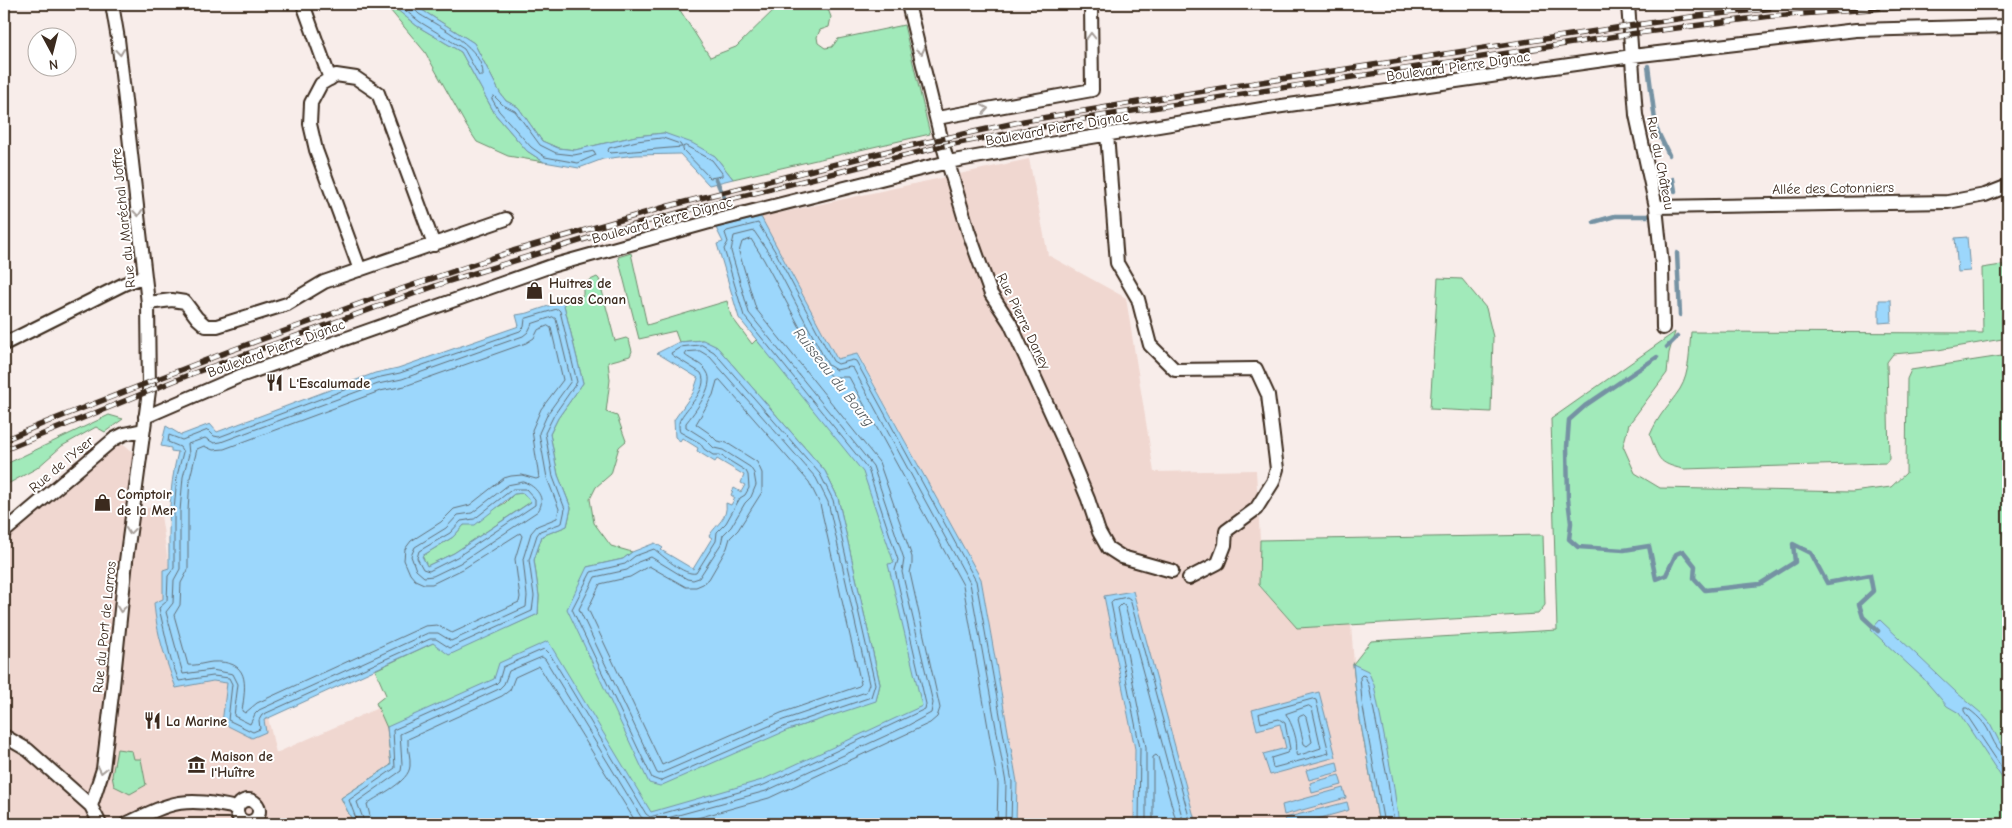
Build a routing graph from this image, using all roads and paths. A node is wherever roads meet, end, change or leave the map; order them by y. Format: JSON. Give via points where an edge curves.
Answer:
{"nodes":[{"id":1,"x":112,"y":4,"type":"edge"},
{"id":2,"x":303,"y":4,"type":"edge"},
{"id":3,"x":908,"y":4,"type":"edge"},
{"id":4,"x":1090,"y":4,"type":"edge"},
{"id":5,"x":1628,"y":4,"type":"edge"},
{"id":6,"x":2008,"y":26,"type":"edge"},
{"id":7,"x":1632,"y":56,"type":"junction"},
{"id":8,"x":330,"y":78,"type":"junction"},
{"id":9,"x":937,"y":118,"type":"junction"},
{"id":10,"x":1107,"y":134,"type":"junction"},
{"id":11,"x":948,"y":162,"type":"junction"},
{"id":12,"x":2008,"y":186,"type":"edge"},
{"id":13,"x":1656,"y":207,"type":"junction"},
{"id":14,"x":506,"y":219,"type":"dead end"},
{"id":15,"x":434,"y":245,"type":"junction"},
{"id":16,"x":360,"y":270,"type":"junction"},
{"id":17,"x":144,"y":276,"type":"junction"},
{"id":18,"x":148,"y":303,"type":"junction"},
{"id":19,"x":1663,"y":328,"type":"dead end"},
{"id":20,"x":4,"y":344,"type":"edge"},
{"id":21,"x":145,"y":416,"type":"junction"},
{"id":22,"x":143,"y":430,"type":"junction"},
{"id":23,"x":4,"y":532,"type":"edge"},
{"id":24,"x":1172,"y":571,"type":"dead end"},
{"id":25,"x":1189,"y":578,"type":"dead end"},
{"id":26,"x":4,"y":736,"type":"edge"},
{"id":27,"x":91,"y":806,"type":"junction"},
{"id":28,"x":237,"y":808,"type":"dead end"},
{"id":29,"x":100,"y":824,"type":"edge"},
{"id":30,"x":126,"y":824,"type":"edge"}],
"edges":[{"from":1,"to":17,"type":"street","name":"Rue du Maréchal Joffre","one_way":true},
{"from":2,"to":8,"type":"street"},
{"from":3,"to":9,"type":"street","name":"Rue Pierre Daney","one_way":true},
{"from":9,"to":4,"type":"street","one_way":true,"via":[[1092,90]]},
{"from":5,"to":7,"type":"street","name":"Rue du Château"},
{"from":6,"to":7,"type":"street","name":"Boulevard Pierre Dignac","via":[[1856,30]]},
{"from":7,"to":10,"type":"street","name":"Boulevard Pierre Dignac"},
{"from":7,"to":13,"type":"street","name":"Rue du Château","via":[[1636,115]]},
{"from":8,"to":15,"type":"street","via":[[356,78],[378,93]]},
{"from":8,"to":16,"type":"street","via":[[321,84],[311,103],[310,124],[316,150]]},
{"from":9,"to":11,"type":"street","name":"Rue Pierre Daney"},
{"from":10,"to":11,"type":"street","name":"Boulevard Pierre Dignac"},
{"from":10,"to":25,"type":"street","via":[[1118,264],[1138,299],[1150,346],[1175,370],[1256,369],[1268,395],[1277,469],[1273,482],[1256,509],[1226,531],[1218,563]]},
{"from":11,"to":21,"type":"street","name":"Boulevard Pierre Dignac","via":[[551,266],[240,376]]},
{"from":11,"to":24,"type":"street","name":"Rue Pierre Daney","via":[[991,294],[1010,323],[1063,439],[1104,542],[1122,557]]},
{"from":12,"to":13,"type":"street","name":"Allée des Cotonniers","via":[[1985,195],[1948,202]]},
{"from":13,"to":19,"type":"street","name":"Rue du Château","via":[[1662,265]]},
{"from":14,"to":15,"type":"street"},
{"from":15,"to":16,"type":"street"},
{"from":16,"to":18,"type":"street","via":[[324,282],[287,304],[217,326],[206,326],[185,302]]},
{"from":17,"to":18,"type":"street","name":"Rue du Maréchal Joffre"},
{"from":17,"to":20,"type":"street"},
{"from":18,"to":21,"type":"street","name":"Rue du Maréchal Joffre","via":[[149,391]]},
{"from":21,"to":22,"type":"street","name":"Rue du Maréchal Joffre"},
{"from":22,"to":23,"type":"street","name":"Rue de l'Yser","via":[[114,439]]},
{"from":22,"to":27,"type":"street","name":"Rue du Port de Larros","one_way":true,"via":[[103,768]]},
{"from":26,"to":27,"type":"street","via":[[28,750]]},
{"from":27,"to":29,"type":"street"},
{"from":28,"to":30,"type":"street","via":[[204,801],[182,801],[163,806]]}]}
